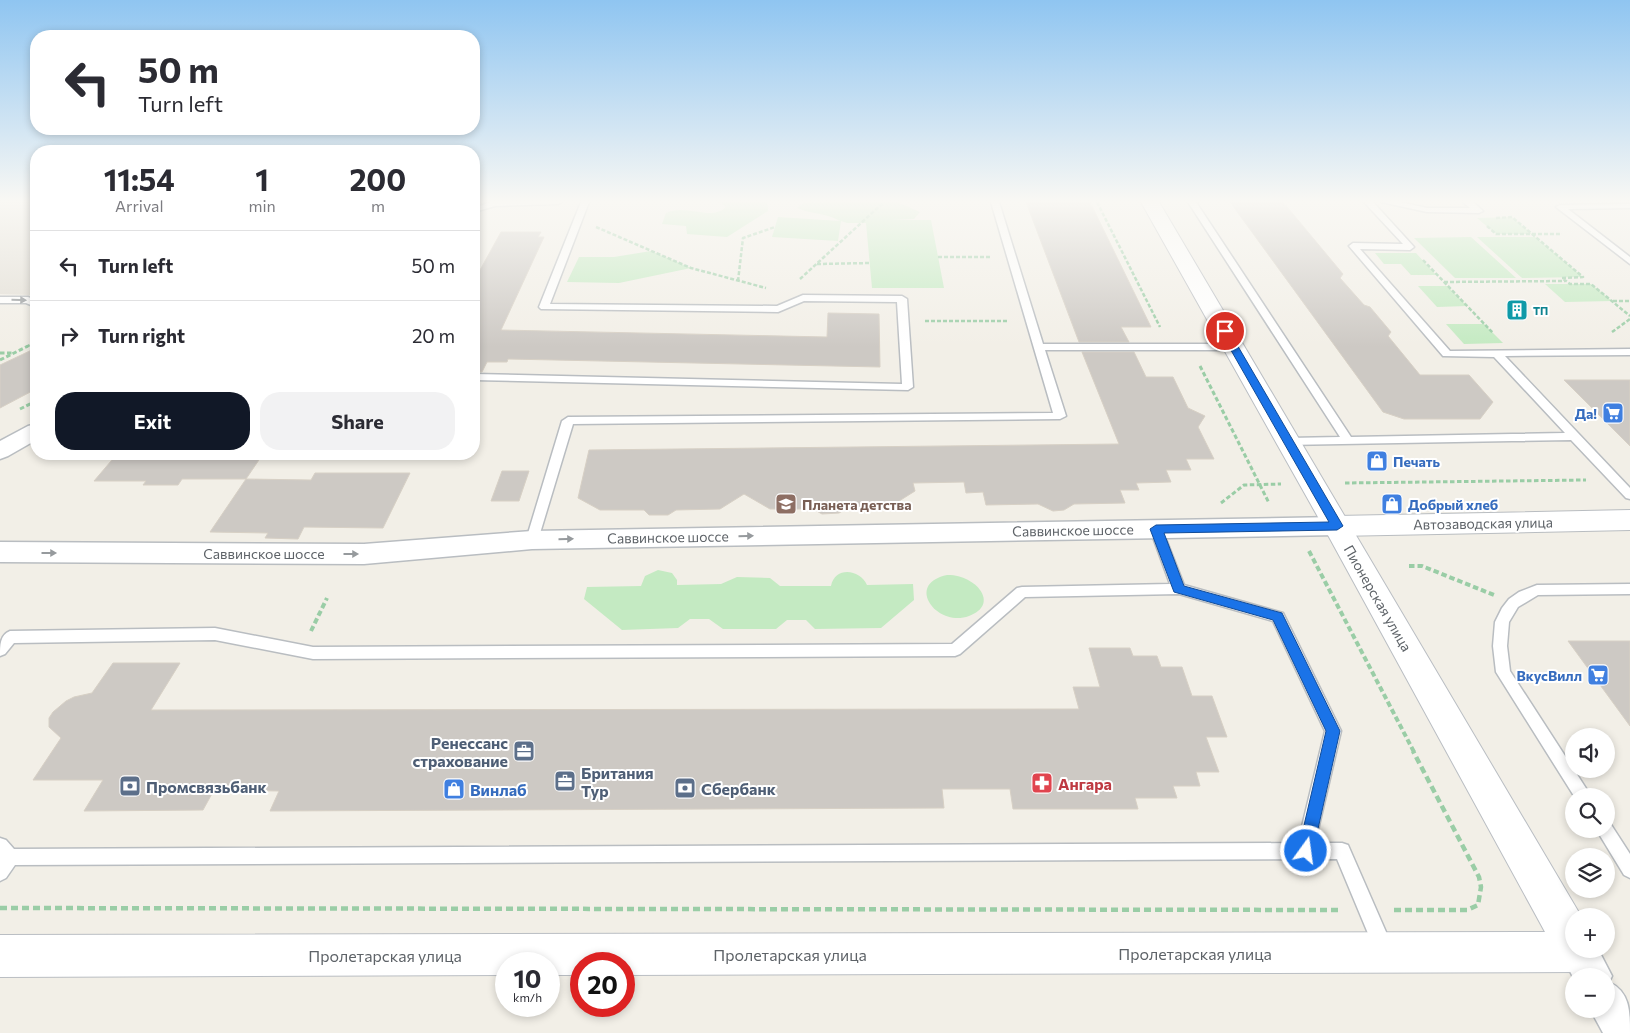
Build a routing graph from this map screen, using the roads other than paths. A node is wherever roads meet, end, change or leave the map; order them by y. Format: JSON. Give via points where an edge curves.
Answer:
{"nodes":[{"id":1,"x":567,"y":250,"type":"edge"},
{"id":2,"x":1010,"y":250,"type":"edge"},
{"id":3,"x":1178,"y":250,"type":"edge"},
{"id":4,"x":1223,"y":250,"type":"edge"},
{"id":5,"x":1357,"y":250,"type":"edge"},
{"id":6,"x":1616,"y":250,"type":"edge"},
{"id":7,"x":1630,"y":261,"type":"edge"},
{"id":8,"x":0,"y":300,"type":"edge"},
{"id":9,"x":30,"y":301,"type":"edge"},
{"id":10,"x":1040,"y":347,"type":"junction"},
{"id":11,"x":1234,"y":347,"type":"junction"},
{"id":12,"x":1630,"y":352,"type":"edge"},
{"id":13,"x":1497,"y":354,"type":"junction"},
{"id":14,"x":480,"y":377,"type":"edge"},
{"id":15,"x":30,"y":434,"type":"edge"},
{"id":16,"x":1574,"y":436,"type":"junction"},
{"id":17,"x":1348,"y":441,"type":"junction"},
{"id":18,"x":1288,"y":442,"type":"junction"},
{"id":19,"x":0,"y":451,"type":"edge"},
{"id":20,"x":1630,"y":495,"type":"edge"},
{"id":21,"x":1630,"y":520,"type":"edge"},
{"id":22,"x":1337,"y":526,"type":"junction"},
{"id":23,"x":1156,"y":529,"type":"junction"},
{"id":24,"x":532,"y":540,"type":"junction"},
{"id":25,"x":0,"y":552,"type":"edge"},
{"id":26,"x":1179,"y":589,"type":"junction"},
{"id":27,"x":1630,"y":589,"type":"edge"},
{"id":28,"x":0,"y":650,"type":"edge"},
{"id":29,"x":1578,"y":788,"type":"edge"},
{"id":30,"x":1610,"y":838,"type":"edge"},
{"id":31,"x":5,"y":851,"type":"edge"},
{"id":32,"x":1306,"y":851,"type":"junction"},
{"id":33,"x":1630,"y":869,"type":"edge"},
{"id":34,"x":0,"y":872,"type":"edge"},
{"id":35,"x":1565,"y":927,"type":"edge"},
{"id":36,"x":1386,"y":953,"type":"junction"},
{"id":37,"x":1565,"y":955,"type":"edge"},
{"id":38,"x":0,"y":956,"type":"edge"},
{"id":39,"x":1615,"y":1016,"type":"edge"},
{"id":40,"x":1625,"y":1033,"type":"edge"}],
"edges":[{"from":1,"to":14,"type":"lane","via":[[544,307],[778,309],[803,298],[902,299],[908,387]]},
{"from":2,"to":10,"type":"lane"},
{"from":3,"to":11,"type":"main road","name":"Пионерская улица"},
{"from":4,"to":17,"type":"lane"},
{"from":5,"to":13,"type":"lane","via":[[1447,354]]},
{"from":6,"to":7,"type":"lane"},
{"from":8,"to":9,"type":"lane","one_way":true},
{"from":10,"to":11,"type":"lane"},
{"from":10,"to":24,"type":"lane","via":[[1060,416],[568,421]]},
{"from":11,"to":18,"type":"main road","name":"Пионерская улица"},
{"from":12,"to":13,"type":"lane"},
{"from":13,"to":16,"type":"lane"},
{"from":15,"to":19,"type":"street"},
{"from":16,"to":17,"type":"lane"},
{"from":16,"to":20,"type":"lane"},
{"from":17,"to":18,"type":"lane"},
{"from":18,"to":22,"type":"main road","name":"Пионерская улица"},
{"from":21,"to":22,"type":"main road","name":"Автозаводская улица"},
{"from":22,"to":23,"type":"street","name":"Саввинское шоссе"},
{"from":22,"to":35,"type":"main road","name":"Пионерская улица"},
{"from":24,"to":23,"type":"street","name":"Саввинское шоссе","one_way":true},
{"from":23,"to":26,"type":"lane"},
{"from":25,"to":24,"type":"street","name":"Саввинское шоссе","one_way":true,"via":[[364,554]]},
{"from":26,"to":28,"type":"lane","via":[[1022,592],[956,650],[343,653],[301,651],[215,634],[10,637]]},
{"from":26,"to":32,"type":"lane","via":[[1278,616],[1333,731]]},
{"from":27,"to":29,"type":"lane","via":[[1537,590],[1522,594],[1504,615],[1500,634],[1503,672]]},
{"from":30,"to":33,"type":"lane"},
{"from":31,"to":32,"type":"lane"},
{"from":31,"to":34,"type":"lane"},
{"from":32,"to":36,"type":"lane","via":[[1342,851]]},
{"from":36,"to":37,"type":"main road","name":"Пролетарская улица"},
{"from":36,"to":38,"type":"main road","name":"Пролетарская улица"},
{"from":39,"to":40,"type":"street"}]}
